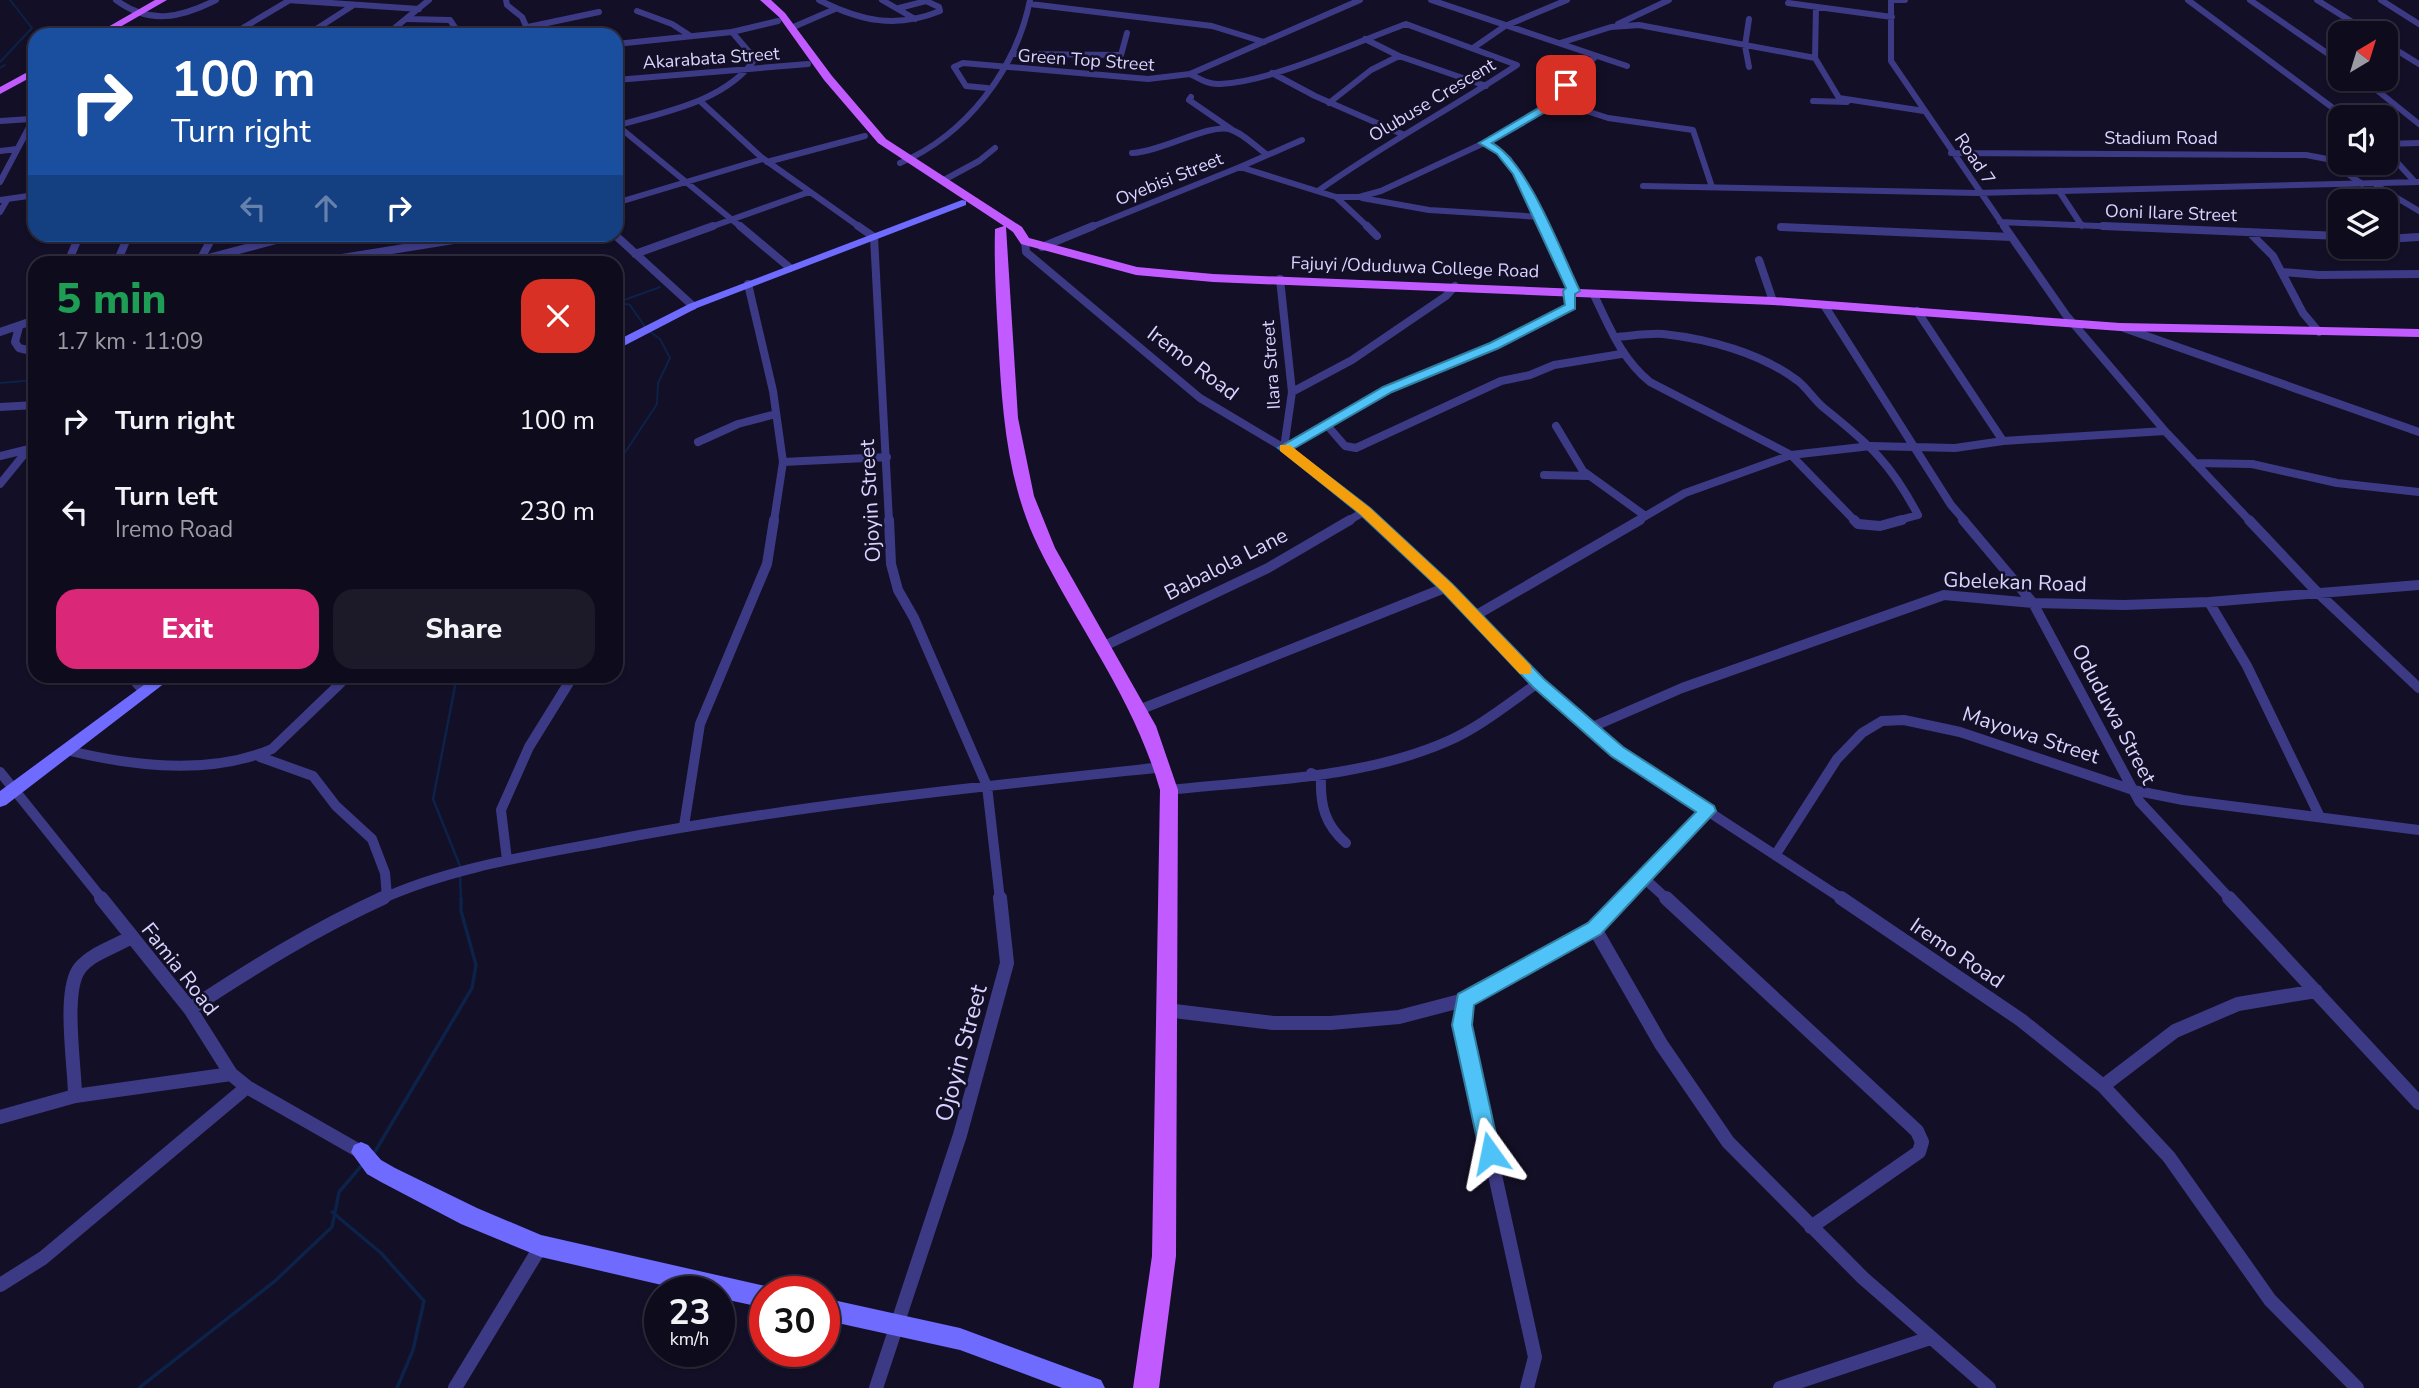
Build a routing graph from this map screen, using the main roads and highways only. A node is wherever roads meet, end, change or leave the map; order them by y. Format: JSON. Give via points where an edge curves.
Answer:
{"nodes":[{"id":1,"x":162,"y":0,"type":"edge"},
{"id":2,"x":752,"y":0,"type":"edge"},
{"id":3,"x":765,"y":0,"type":"edge"},
{"id":4,"x":112,"y":28,"type":"edge"},
{"id":5,"x":28,"y":75,"type":"edge"},
{"id":6,"x":0,"y":91,"type":"edge"},
{"id":7,"x":904,"y":161,"type":"junction"},
{"id":8,"x":1001,"y":229,"type":"junction"},
{"id":9,"x":1022,"y":239,"type":"junction"},
{"id":10,"x":1000,"y":249,"type":"junction"},
{"id":11,"x":2419,"y":333,"type":"edge"},
{"id":12,"x":1146,"y":1388,"type":"edge"}],
"edges":[{"from":1,"to":4,"type":"main road"},
{"from":2,"to":7,"type":"main road","via":[[778,21],[866,136]]},
{"from":3,"to":7,"type":"main road","via":[[874,133]]},
{"from":5,"to":6,"type":"main road"},
{"from":7,"to":8,"type":"main road"},
{"from":7,"to":9,"type":"main road","via":[[942,181]]},
{"from":8,"to":9,"type":"main road"},
{"from":8,"to":10,"type":"main road"},
{"from":9,"to":10,"type":"main road"},
{"from":9,"to":11,"type":"main road","name":"Fajuyi /Oduduwa College Road","via":[[1098,263],[1161,275],[1773,301],[2120,327]]},
{"from":10,"to":12,"type":"main road","via":[[1010,429],[1023,490],[1046,547],[1139,710],[1169,790],[1164,1256]]}]}
